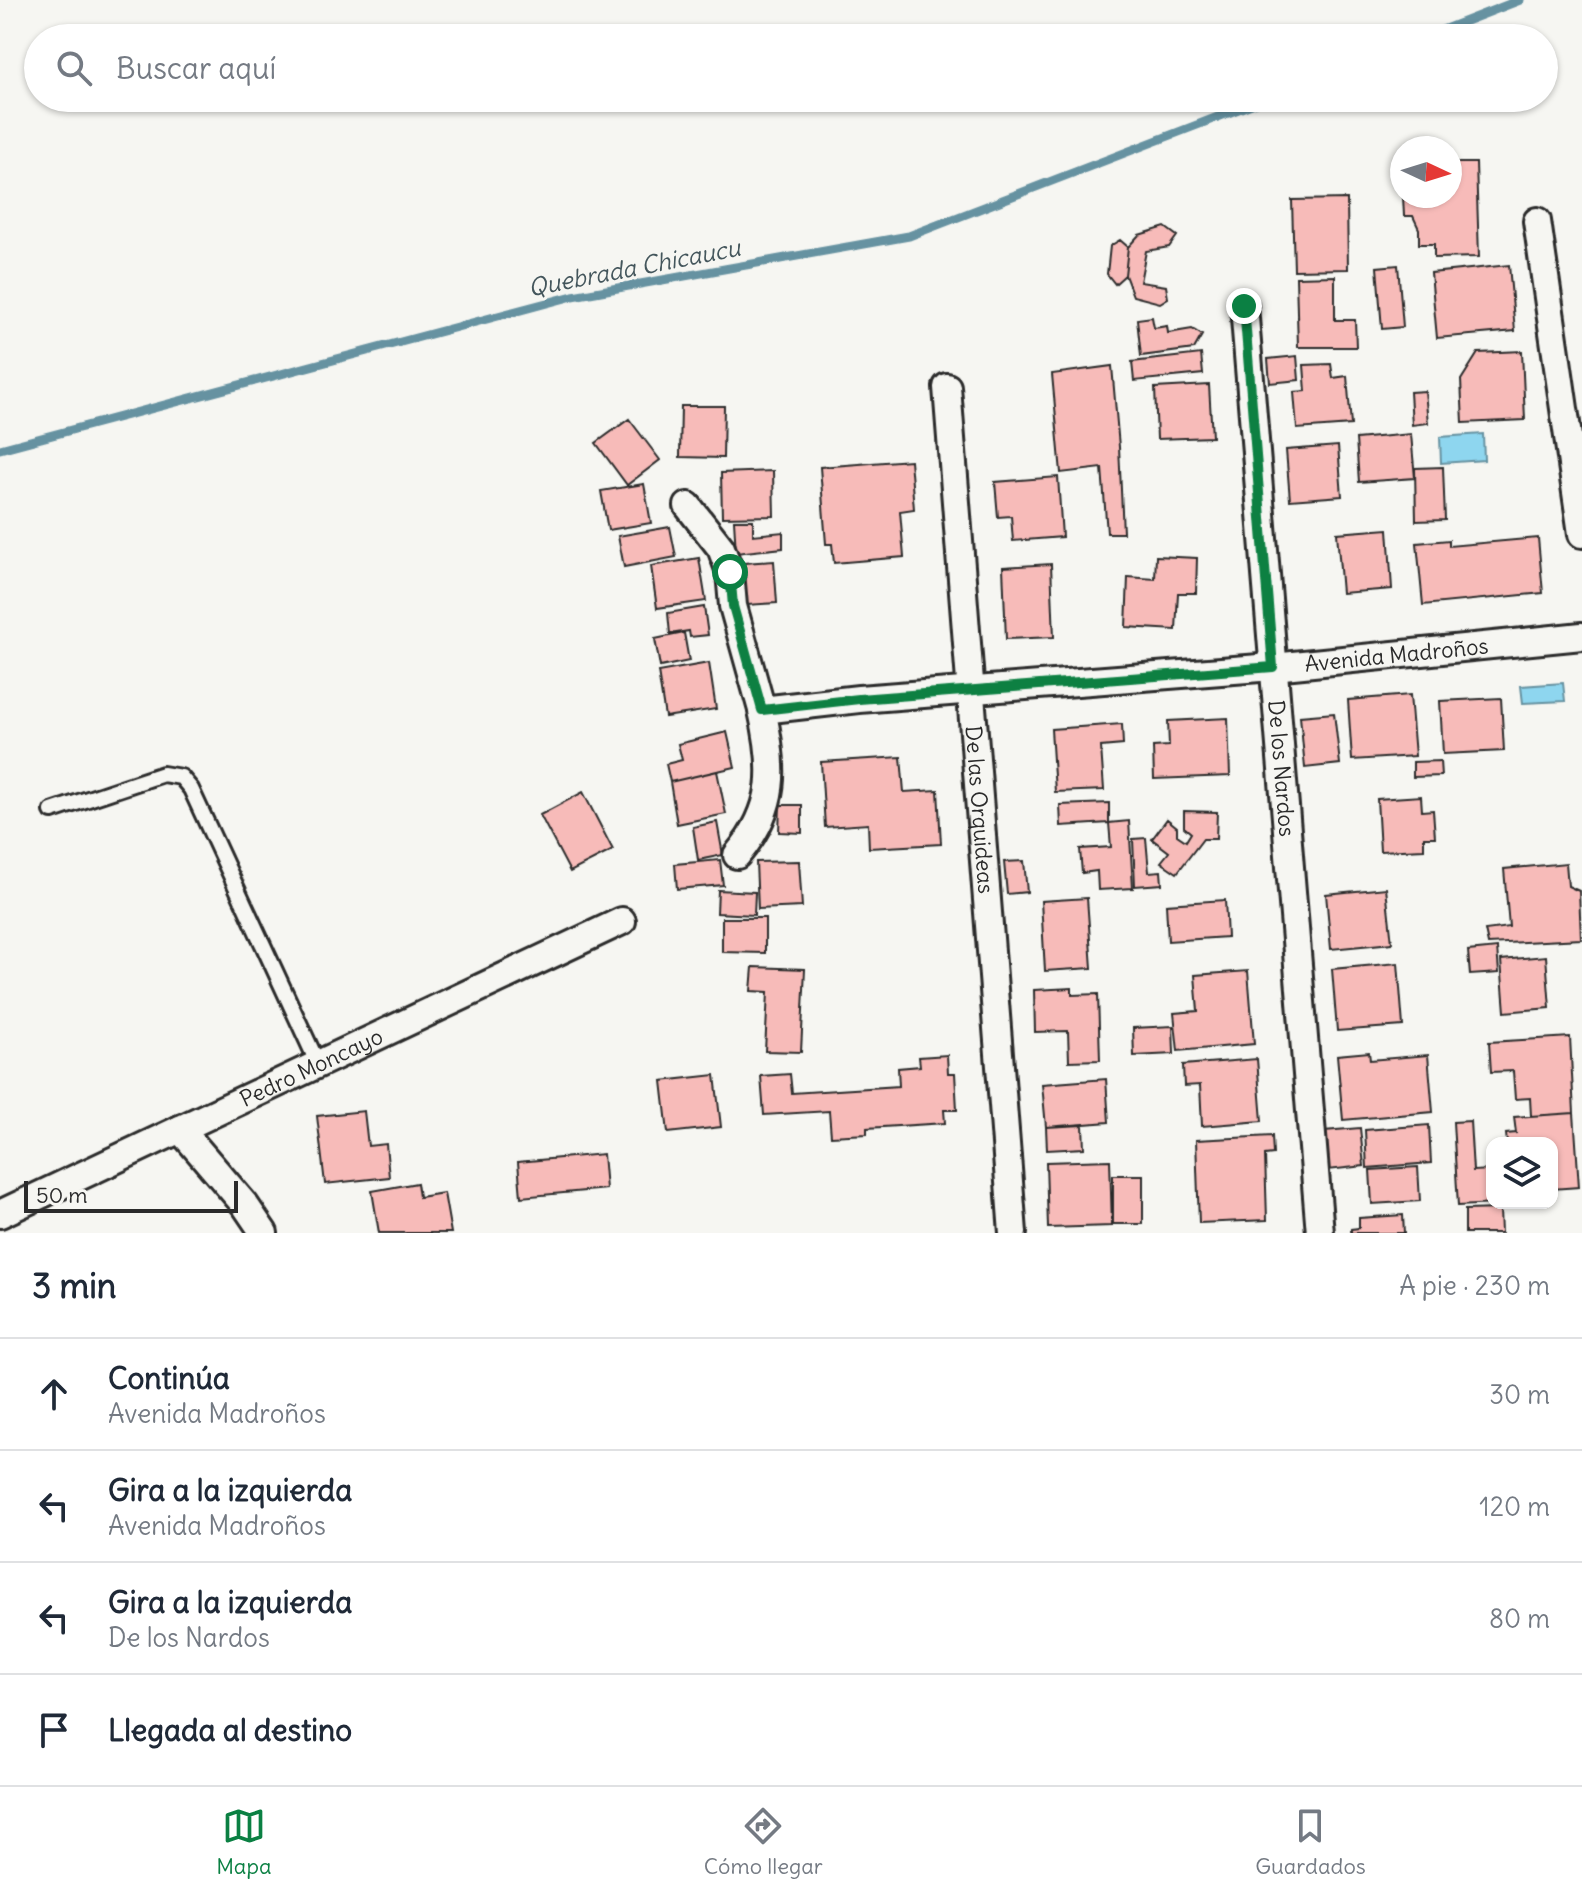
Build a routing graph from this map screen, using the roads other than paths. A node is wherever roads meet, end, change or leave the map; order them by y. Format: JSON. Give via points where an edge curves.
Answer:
{"nodes":[{"id":1,"x":1537,"y":221,"type":"dead end"},
{"id":2,"x":1244,"y":306,"type":"dead end"},
{"id":3,"x":947,"y":387,"type":"dead end"},
{"id":4,"x":688,"y":506,"type":"dead end"},
{"id":5,"x":1582,"y":534,"type":"edge"},
{"id":6,"x":1582,"y":636,"type":"edge"},
{"id":7,"x":1273,"y":667,"type":"junction"},
{"id":8,"x":971,"y":692,"type":"junction"},
{"id":9,"x":762,"y":710,"type":"junction"},
{"id":10,"x":52,"y":811,"type":"dead end"},
{"id":11,"x":737,"y":855,"type":"dead end"},
{"id":12,"x":622,"y":921,"type":"dead end"},
{"id":13,"x":318,"y":1064,"type":"junction"},
{"id":14,"x":180,"y":1129,"type":"junction"},
{"id":15,"x":0,"y":1214,"type":"edge"},
{"id":16,"x":264,"y":1233,"type":"edge"},
{"id":17,"x":1013,"y":1233,"type":"edge"},
{"id":18,"x":1320,"y":1233,"type":"edge"}],
"edges":[{"from":1,"to":5,"type":"street"},
{"from":2,"to":7,"type":"street","name":"De los Nardos"},
{"from":3,"to":8,"type":"street","name":"De las Orquideas"},
{"from":4,"to":9,"type":"street","via":[[721,548],[730,572],[733,606]]},
{"from":6,"to":7,"type":"street","name":"Avenida Madroños"},
{"from":7,"to":8,"type":"street","name":"Avenida Madroños"},
{"from":7,"to":18,"type":"street","name":"De los Nardos"},
{"from":8,"to":9,"type":"street","name":"Avenida Madroños"},
{"from":8,"to":17,"type":"street","name":"De las Orquideas"},
{"from":9,"to":11,"type":"street","via":[[772,751],[768,802],[754,836]]},
{"from":10,"to":13,"type":"lane","via":[[163,774],[181,777]]},
{"from":12,"to":13,"type":"street","name":"Pedro Moncayo"},
{"from":13,"to":14,"type":"street","name":"Pedro Moncayo"},
{"from":14,"to":15,"type":"street","name":"Pedro Moncayo"},
{"from":14,"to":16,"type":"street"}]}
